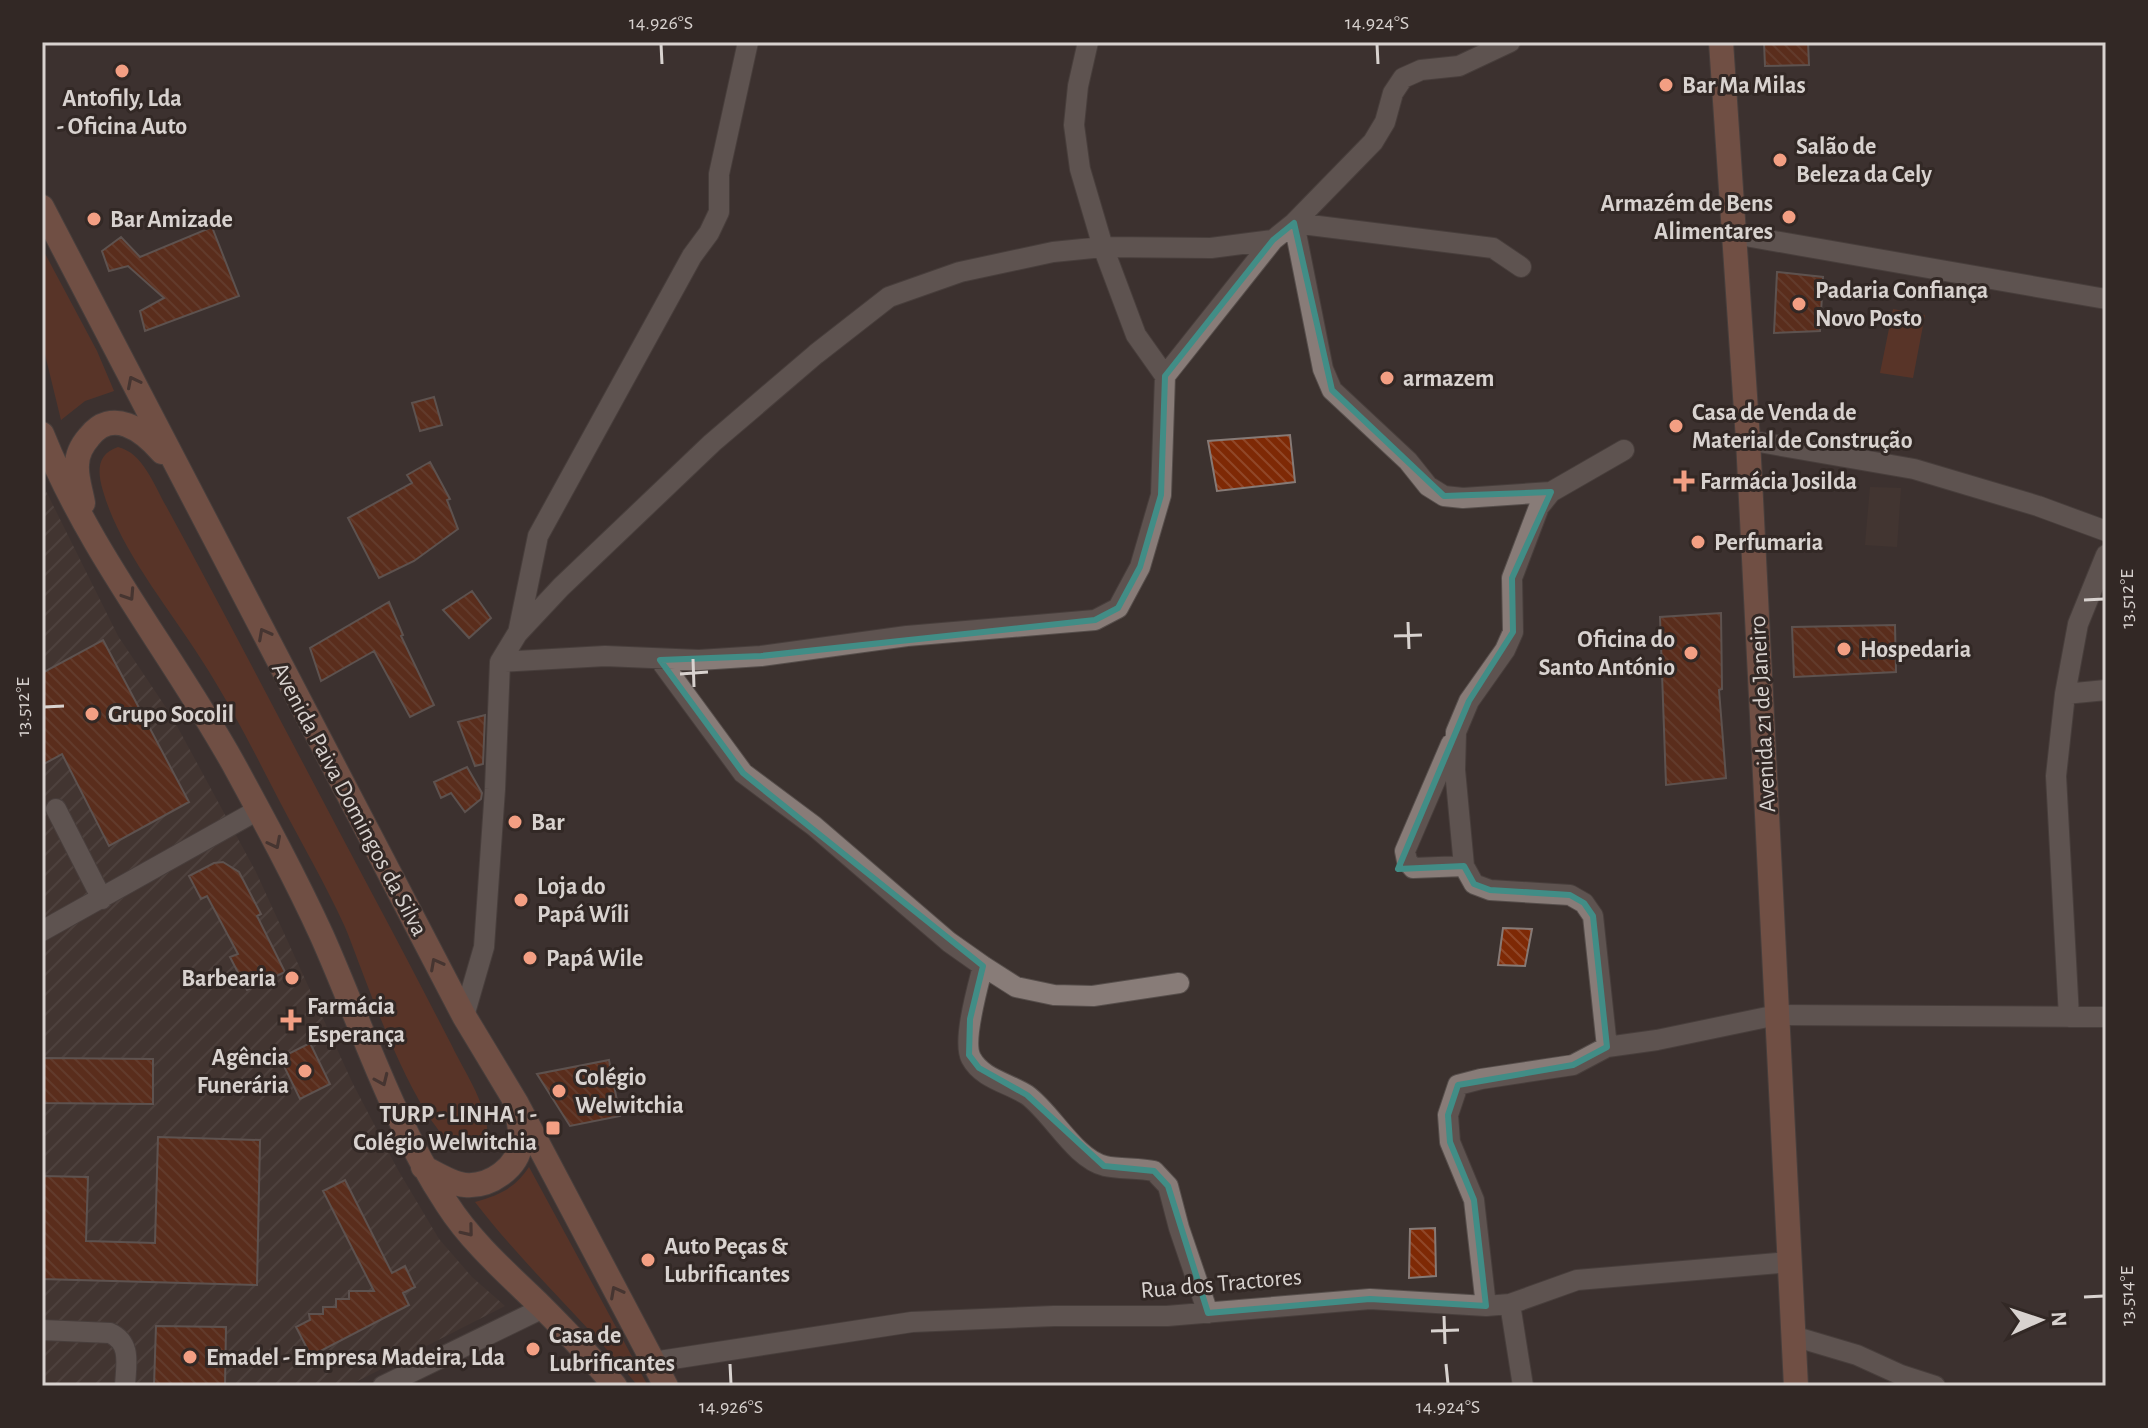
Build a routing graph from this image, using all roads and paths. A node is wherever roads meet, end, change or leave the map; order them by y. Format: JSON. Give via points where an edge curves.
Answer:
{"nodes":[{"id":1,"x":748,"y":42,"type":"edge"},
{"id":2,"x":1088,"y":42,"type":"edge"},
{"id":3,"x":1510,"y":42,"type":"edge"},
{"id":4,"x":1721,"y":42,"type":"edge"},
{"id":5,"x":42,"y":207,"type":"edge"},
{"id":6,"x":1294,"y":223,"type":"junction"},
{"id":7,"x":1734,"y":234,"type":"junction"},
{"id":8,"x":1273,"y":240,"type":"junction"},
{"id":9,"x":1103,"y":247,"type":"junction"},
{"id":10,"x":1521,"y":267,"type":"dead end"},
{"id":11,"x":2106,"y":299,"type":"edge"},
{"id":12,"x":1165,"y":376,"type":"junction"},
{"id":13,"x":42,"y":434,"type":"edge"},
{"id":14,"x":1748,"y":440,"type":"junction"},
{"id":15,"x":1624,"y":450,"type":"dead end"},
{"id":16,"x":182,"y":476,"type":"junction"},
{"id":17,"x":1551,"y":492,"type":"junction"},
{"id":18,"x":87,"y":529,"type":"junction"},
{"id":19,"x":2106,"y":531,"type":"edge"},
{"id":20,"x":2106,"y":555,"type":"edge"},
{"id":21,"x":517,"y":634,"type":"junction"},
{"id":22,"x":660,"y":660,"type":"junction"},
{"id":23,"x":500,"y":662,"type":"junction"},
{"id":24,"x":2106,"y":690,"type":"edge"},
{"id":25,"x":2065,"y":694,"type":"junction"},
{"id":26,"x":1456,"y":732,"type":"junction"},
{"id":27,"x":56,"y":809,"type":"dead end"},
{"id":28,"x":258,"y":810,"type":"junction"},
{"id":29,"x":1464,"y":866,"type":"junction"},
{"id":30,"x":102,"y":899,"type":"junction"},
{"id":31,"x":42,"y":931,"type":"edge"},
{"id":32,"x":983,"y":966,"type":"junction"},
{"id":33,"x":1179,"y":983,"type":"dead end"},
{"id":34,"x":1777,"y":1015,"type":"junction"},
{"id":35,"x":464,"y":1016,"type":"junction"},
{"id":36,"x":2069,"y":1017,"type":"junction"},
{"id":37,"x":2106,"y":1017,"type":"edge"},
{"id":38,"x":1607,"y":1047,"type":"junction"},
{"id":39,"x":517,"y":1104,"type":"junction"},
{"id":40,"x":423,"y":1167,"type":"junction"},
{"id":41,"x":1790,"y":1262,"type":"junction"},
{"id":42,"x":1510,"y":1304,"type":"junction"},
{"id":43,"x":1486,"y":1306,"type":"junction"},
{"id":44,"x":543,"y":1308,"type":"junction"},
{"id":45,"x":1208,"y":1313,"type":"junction"},
{"id":46,"x":42,"y":1330,"type":"edge"},
{"id":47,"x":1793,"y":1336,"type":"junction"},
{"id":48,"x":653,"y":1362,"type":"junction"},
{"id":49,"x":125,"y":1386,"type":"edge"},
{"id":50,"x":383,"y":1386,"type":"edge"},
{"id":51,"x":615,"y":1386,"type":"edge"},
{"id":52,"x":666,"y":1386,"type":"edge"},
{"id":53,"x":1523,"y":1386,"type":"edge"},
{"id":54,"x":1796,"y":1386,"type":"edge"},
{"id":55,"x":1935,"y":1386,"type":"edge"}],
"edges":[{"from":1,"to":21,"type":"street","via":[[719,174],[719,212],[538,536]]},
{"from":2,"to":9,"type":"street","via":[[1074,125],[1080,169]]},
{"from":3,"to":6,"type":"street","via":[[1459,66],[1421,70],[1403,78],[1373,142]]},
{"from":4,"to":7,"type":"main road","name":"Avenida 21 de Janeiro"},
{"from":16,"to":5,"type":"main road","name":"Avenida Paiva Domingos da Silva","one_way":true},
{"from":6,"to":8,"type":"street"},
{"from":6,"to":10,"type":"street","via":[[1493,248]]},
{"from":6,"to":17,"type":"street","via":[[1323,369],[1332,390],[1444,496]]},
{"from":7,"to":11,"type":"street"},
{"from":7,"to":14,"type":"main road","name":"Avenida 21 de Janeiro"},
{"from":8,"to":9,"type":"street","via":[[1211,248]]},
{"from":8,"to":12,"type":"street"},
{"from":9,"to":12,"type":"street","via":[[1136,335]]},
{"from":9,"to":21,"type":"street","via":[[960,272],[889,297],[712,443]]},
{"from":12,"to":22,"type":"street","via":[[1161,495],[1140,567],[1118,608],[1095,620],[907,636],[761,656]]},
{"from":13,"to":18,"type":"main road"},
{"from":14,"to":19,"type":"street","via":[[1914,469]]},
{"from":14,"to":34,"type":"main road","name":"Avenida 21 de Janeiro"},
{"from":15,"to":17,"type":"street"},
{"from":16,"to":18,"type":"main road","via":[[149,437],[128,424],[110,422],[96,428],[81,446],[76,466]]},
{"from":35,"to":16,"type":"main road","name":"Avenida Paiva Domingos da Silva","one_way":true},
{"from":17,"to":26,"type":"street","via":[[1539,507],[1512,578],[1513,632],[1469,701]]},
{"from":18,"to":28,"type":"main road","one_way":true,"via":[[195,697]]},
{"from":20,"to":25,"type":"street","via":[[2078,624]]},
{"from":21,"to":23,"type":"street"},
{"from":22,"to":23,"type":"street","via":[[605,656]]},
{"from":22,"to":32,"type":"street","via":[[743,773]]},
{"from":23,"to":35,"type":"street","via":[[484,947]]},
{"from":24,"to":25,"type":"street"},
{"from":25,"to":36,"type":"street","via":[[2056,776]]},
{"from":26,"to":29,"type":"street"},
{"from":26,"to":29,"type":"street","via":[[1405,851],[1413,868]]},
{"from":27,"to":30,"type":"street"},
{"from":28,"to":30,"type":"street"},
{"from":28,"to":40,"type":"main road","one_way":true,"via":[[321,933]]},
{"from":29,"to":38,"type":"street","via":[[1474,884],[1490,890],[1570,895],[1584,903],[1593,916]]},
{"from":30,"to":31,"type":"street"},
{"from":32,"to":33,"type":"street","via":[[1016,987],[1054,995],[1093,996]]},
{"from":32,"to":45,"type":"street","via":[[970,1019],[969,1055],[993,1078],[1027,1095],[1084,1153],[1104,1166],[1154,1171],[1168,1186]]},
{"from":34,"to":36,"type":"street"},
{"from":34,"to":38,"type":"street"},
{"from":34,"to":41,"type":"main road","name":"Avenida 21 de Janeiro"},
{"from":35,"to":39,"type":"main road","name":"Avenida Paiva Domingos da Silva"},
{"from":36,"to":37,"type":"street"},
{"from":38,"to":43,"type":"street","via":[[1573,1065],[1458,1085],[1448,1115],[1450,1142],[1474,1200]]},
{"from":39,"to":40,"type":"main road","via":[[521,1143],[503,1173],[487,1183],[462,1185]]},
{"from":48,"to":39,"type":"main road","name":"Avenida Paiva Domingos da Silva","one_way":true},
{"from":40,"to":44,"type":"main road","one_way":true,"via":[[475,1241]]},
{"from":41,"to":42,"type":"street","name":"Rua dos Tractores","via":[[1577,1280]]},
{"from":41,"to":47,"type":"main road","name":"Avenida 21 de Janeiro"},
{"from":42,"to":43,"type":"street","name":"Rua dos Tractores"},
{"from":42,"to":53,"type":"street"},
{"from":43,"to":45,"type":"street","name":"Rua dos Tractores","via":[[1370,1299]]},
{"from":44,"to":50,"type":"street"},
{"from":44,"to":51,"type":"main road"},
{"from":45,"to":48,"type":"street","name":"Rua dos Tractores","via":[[912,1322]]},
{"from":46,"to":49,"type":"street","via":[[118,1337],[126,1353]]},
{"from":47,"to":54,"type":"main road","name":"Avenida 21 de Janeiro"},
{"from":47,"to":55,"type":"street"},
{"from":48,"to":52,"type":"main road","name":"Avenida Paiva Domingos da Silva"}]}
